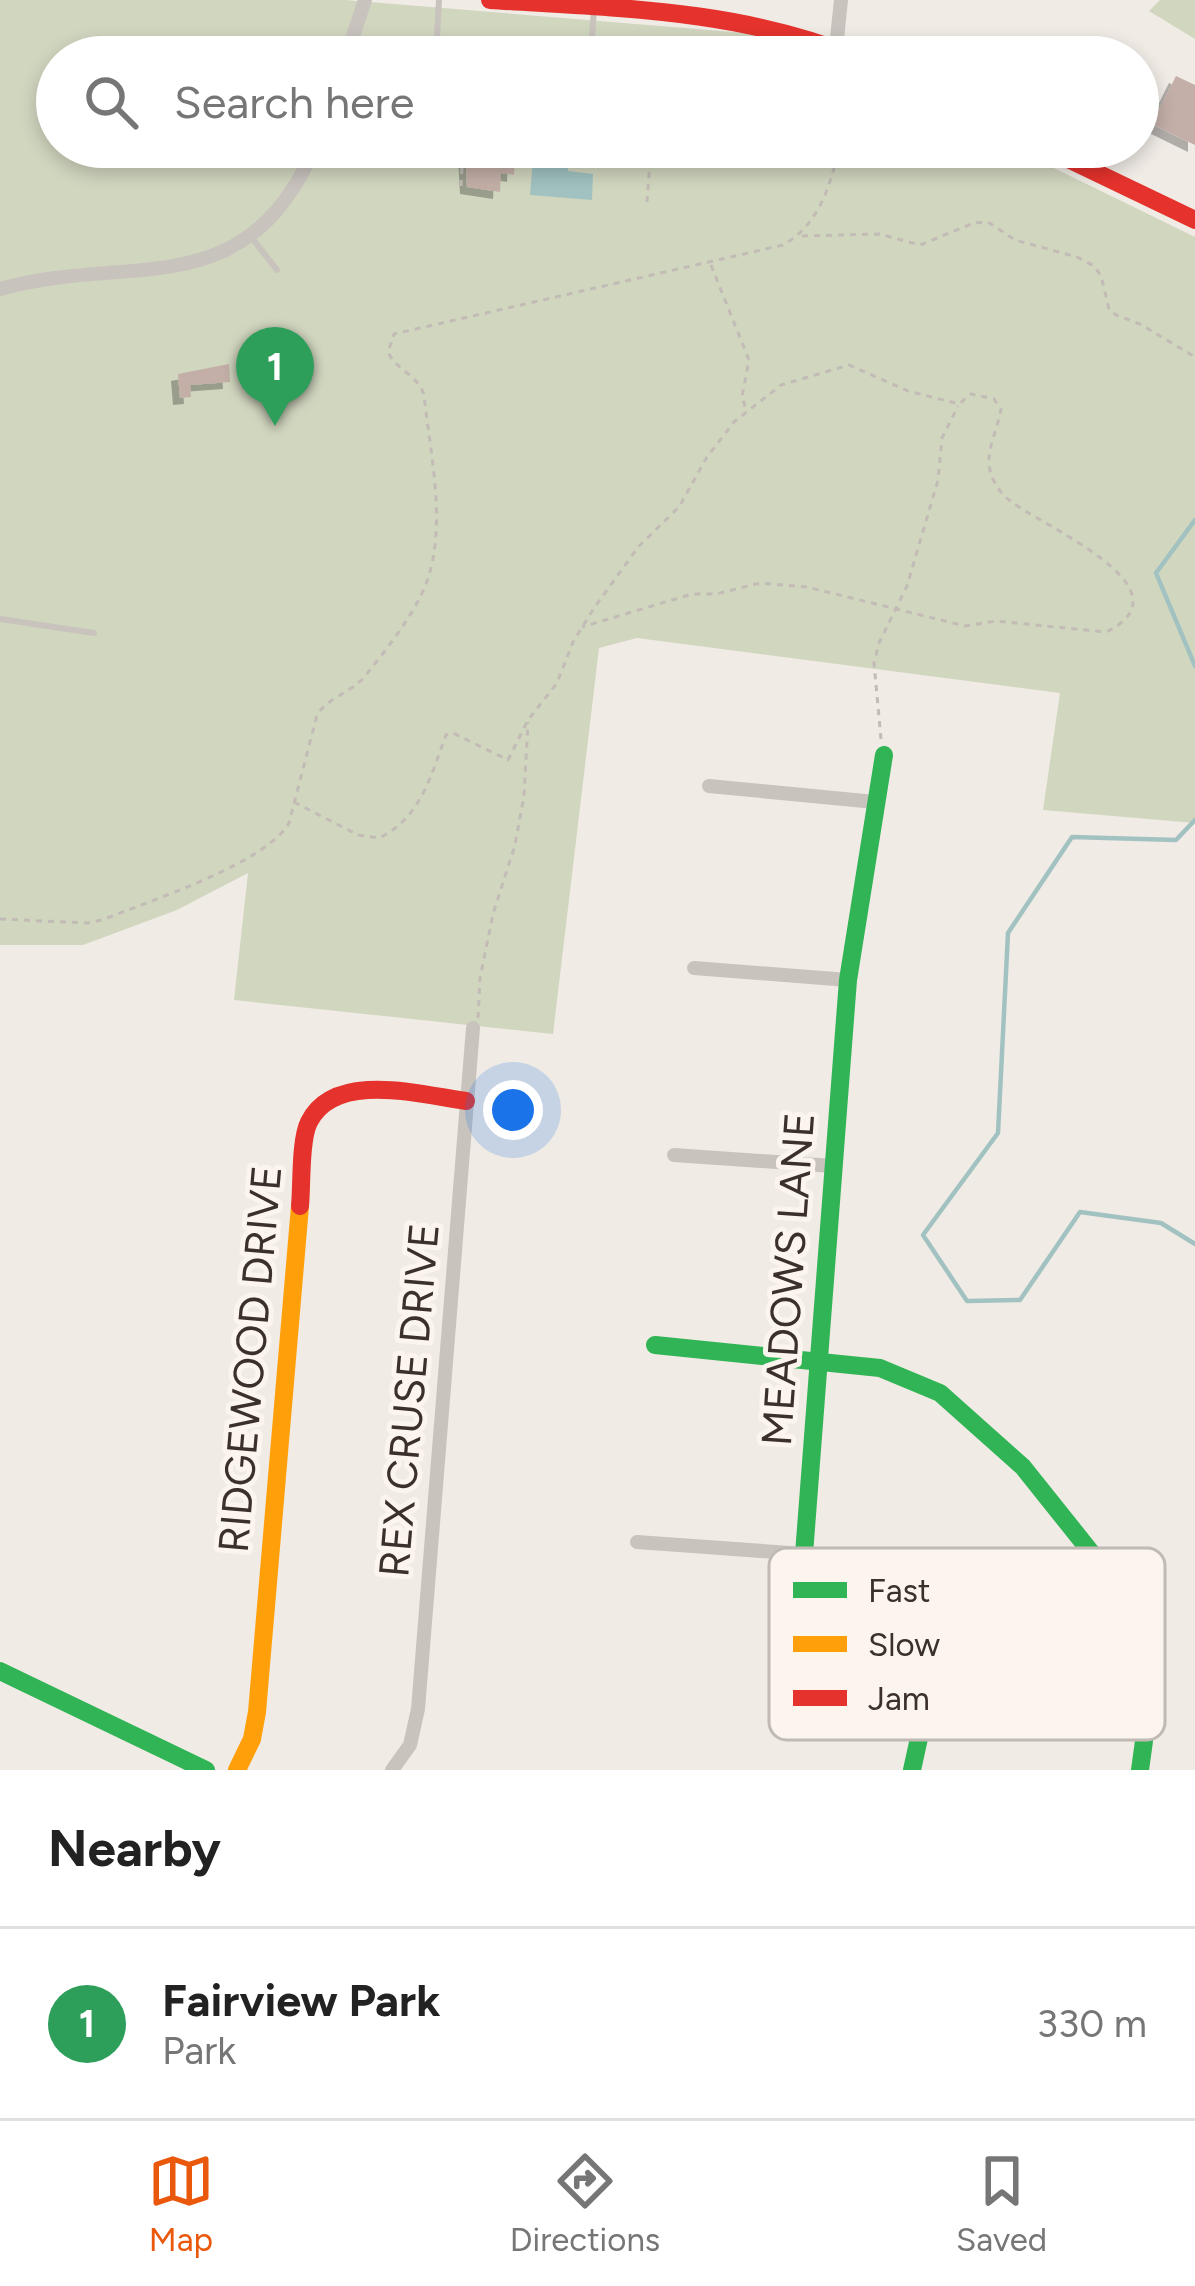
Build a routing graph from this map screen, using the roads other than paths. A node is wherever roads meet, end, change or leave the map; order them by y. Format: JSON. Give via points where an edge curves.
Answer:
{"nodes":[{"id":1,"x":365,"y":0,"type":"edge"},
{"id":2,"x":439,"y":0,"type":"edge"},
{"id":3,"x":490,"y":0,"type":"edge"},
{"id":4,"x":841,"y":0,"type":"edge"},
{"id":5,"x":594,"y":4,"type":"edge"},
{"id":6,"x":353,"y":36,"type":"edge"},
{"id":7,"x":437,"y":36,"type":"dead end"},
{"id":8,"x":592,"y":36,"type":"edge"},
{"id":9,"x":800,"y":36,"type":"edge"},
{"id":10,"x":837,"y":36,"type":"edge"},
{"id":11,"x":305,"y":168,"type":"edge"},
{"id":12,"x":1086,"y":168,"type":"edge"},
{"id":13,"x":1195,"y":220,"type":"edge"},
{"id":14,"x":250,"y":236,"type":"junction"},
{"id":15,"x":278,"y":270,"type":"dead end"},
{"id":16,"x":0,"y":289,"type":"edge"},
{"id":17,"x":0,"y":619,"type":"edge"},
{"id":18,"x":94,"y":633,"type":"dead end"},
{"id":19,"x":884,"y":755,"type":"road end"},
{"id":20,"x":709,"y":786,"type":"dead end"},
{"id":21,"x":875,"y":802,"type":"junction"},
{"id":22,"x":694,"y":968,"type":"dead end"},
{"id":23,"x":848,"y":980,"type":"junction"},
{"id":24,"x":473,"y":1028,"type":"road end"},
{"id":25,"x":466,"y":1101,"type":"junction"},
{"id":26,"x":674,"y":1155,"type":"dead end"},
{"id":27,"x":832,"y":1166,"type":"junction"},
{"id":28,"x":655,"y":1345,"type":"dead end"},
{"id":29,"x":817,"y":1359,"type":"junction"},
{"id":30,"x":637,"y":1542,"type":"dead end"},
{"id":31,"x":805,"y":1548,"type":"edge"},
{"id":32,"x":1087,"y":1548,"type":"edge"},
{"id":33,"x":769,"y":1551,"type":"edge"},
{"id":34,"x":0,"y":1671,"type":"edge"},
{"id":35,"x":919,"y":1740,"type":"edge"},
{"id":36,"x":1144,"y":1740,"type":"edge"},
{"id":37,"x":206,"y":1770,"type":"edge"},
{"id":38,"x":237,"y":1770,"type":"edge"},
{"id":39,"x":392,"y":1770,"type":"edge"},
{"id":40,"x":912,"y":1770,"type":"edge"},
{"id":41,"x":1140,"y":1770,"type":"edge"}],
"edges":[{"from":1,"to":6,"type":"street"},
{"from":2,"to":7,"type":"lane"},
{"from":3,"to":5,"type":"street"},
{"from":4,"to":10,"type":"street"},
{"from":5,"to":8,"type":"lane"},
{"from":5,"to":9,"type":"street","via":[[758,23]]},
{"from":11,"to":14,"type":"street"},
{"from":12,"to":13,"type":"street"},
{"from":14,"to":15,"type":"lane"},
{"from":14,"to":16,"type":"street","via":[[182,266]]},
{"from":17,"to":18,"type":"lane"},
{"from":19,"to":21,"type":"street","name":"MEADOWS LANE"},
{"from":20,"to":21,"type":"street"},
{"from":21,"to":23,"type":"street","name":"MEADOWS LANE"},
{"from":22,"to":23,"type":"street"},
{"from":23,"to":27,"type":"street","name":"MEADOWS LANE"},
{"from":24,"to":25,"type":"street","name":"REX CRUSE DRIVE"},
{"from":25,"to":38,"type":"street","name":"RIDGEWOOD DRIVE","via":[[350,1090],[328,1099],[307,1125],[256,1712]]},
{"from":25,"to":39,"type":"street","name":"REX CRUSE DRIVE","via":[[418,1709],[410,1745]]},
{"from":26,"to":27,"type":"street"},
{"from":27,"to":29,"type":"street","name":"MEADOWS LANE"},
{"from":28,"to":29,"type":"street"},
{"from":29,"to":31,"type":"street","name":"MEADOWS LANE"},
{"from":29,"to":32,"type":"street","via":[[880,1368],[940,1393],[1022,1467]]},
{"from":30,"to":33,"type":"street"},
{"from":34,"to":37,"type":"street"},
{"from":35,"to":40,"type":"street"},
{"from":36,"to":41,"type":"street"}]}
